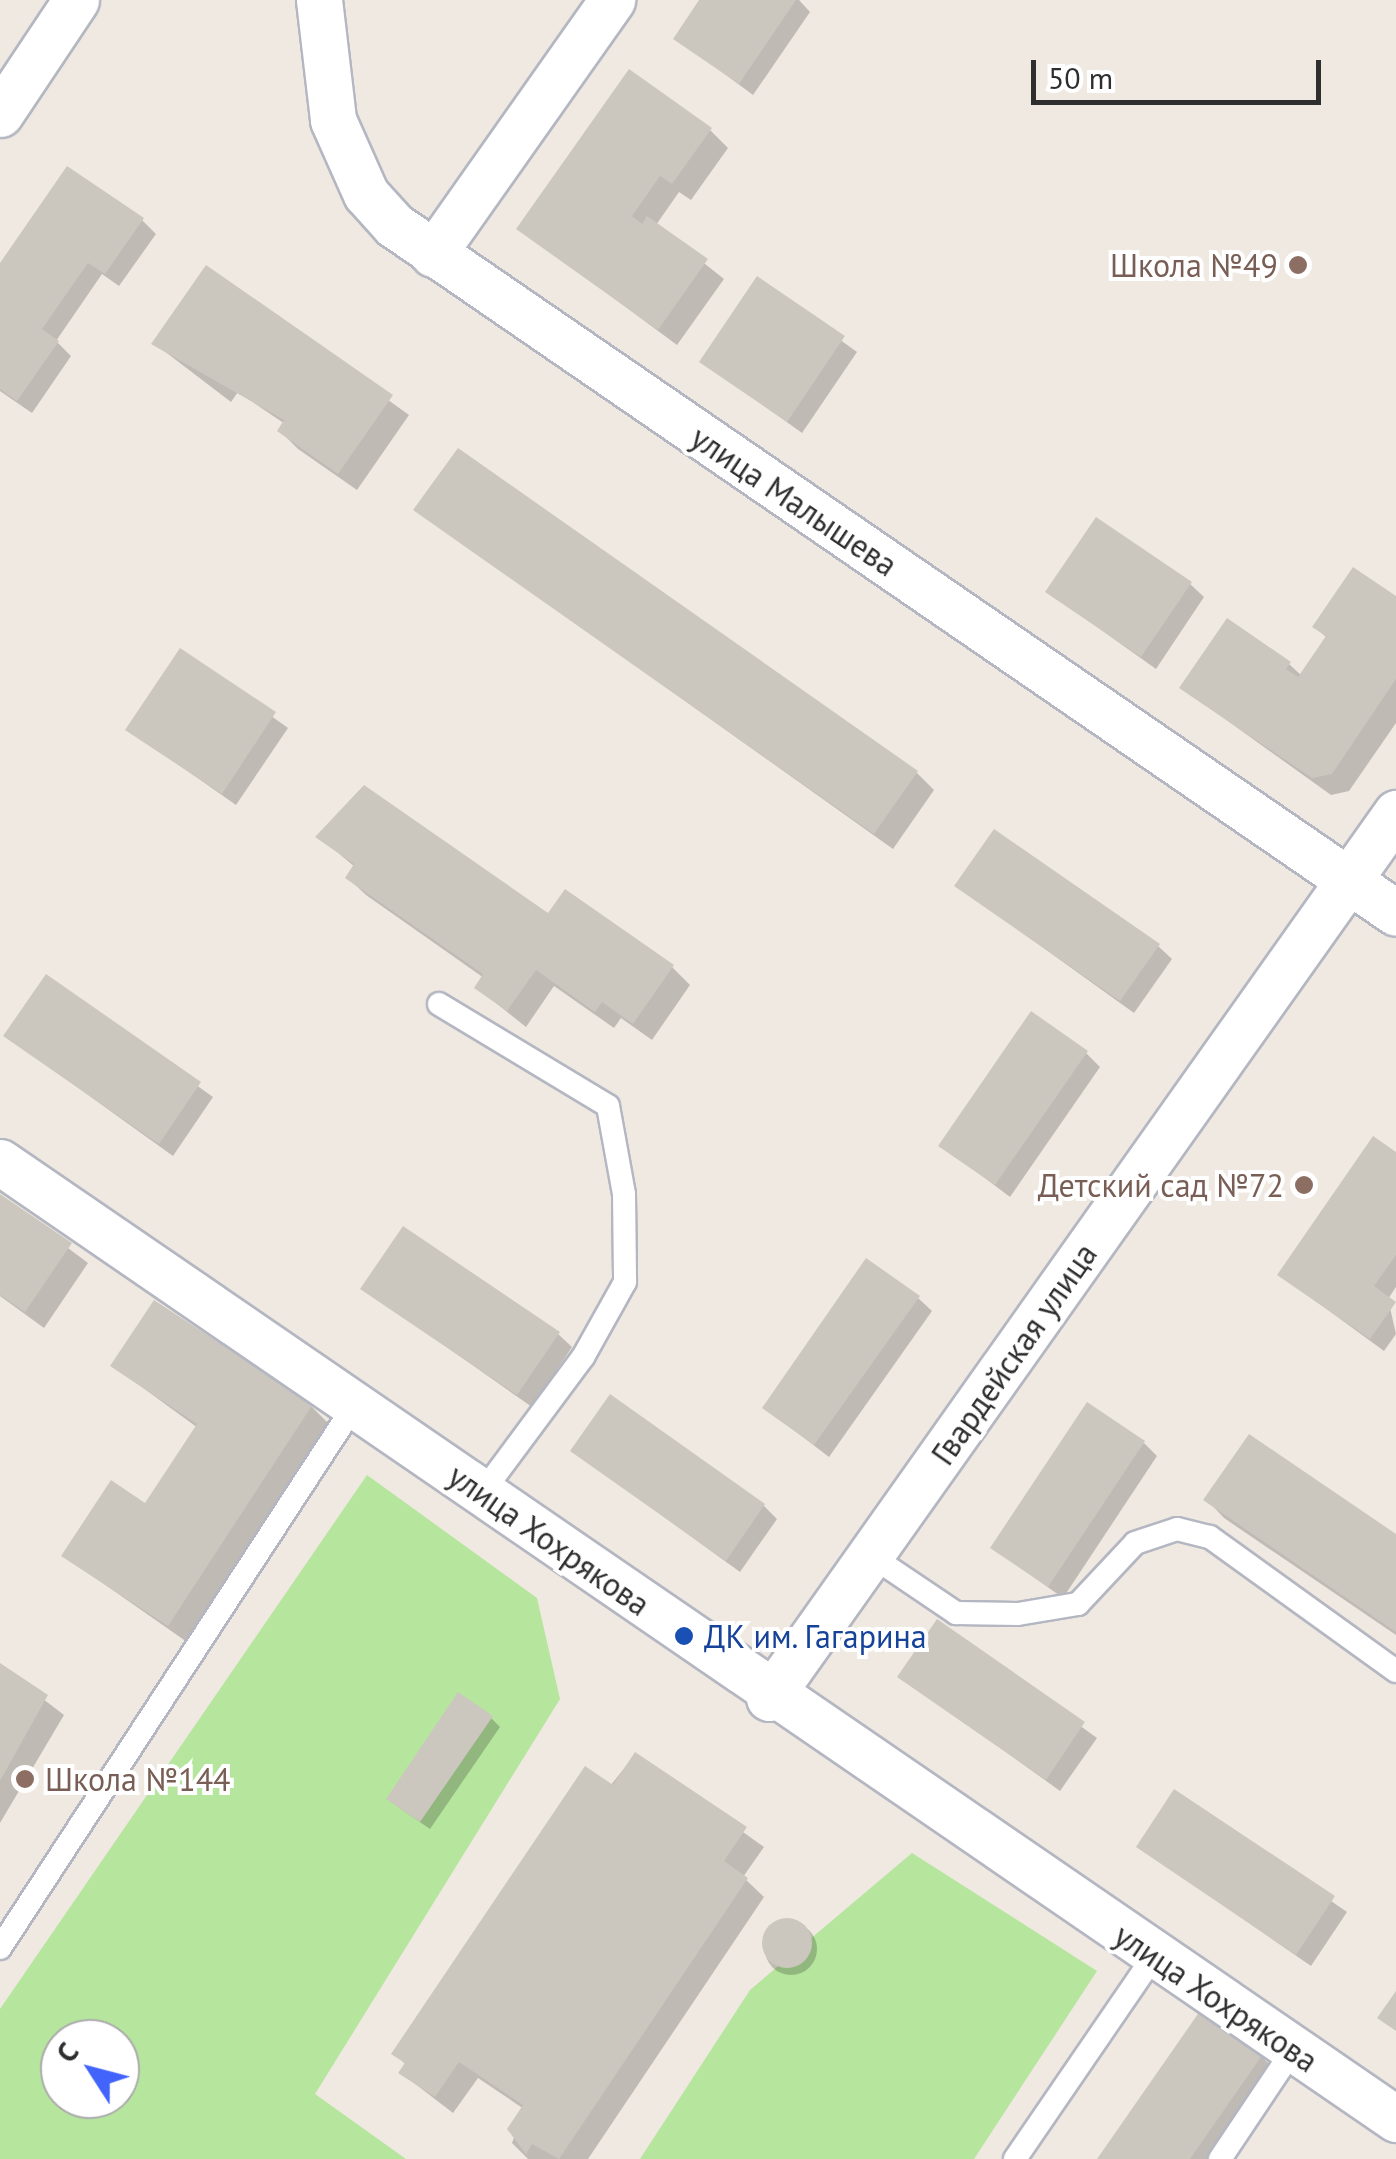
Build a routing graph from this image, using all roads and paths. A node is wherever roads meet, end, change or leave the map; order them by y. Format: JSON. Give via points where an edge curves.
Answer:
{"nodes":[{"id":1,"x":76,"y":0,"type":"edge"},
{"id":2,"x":318,"y":0,"type":"edge"},
{"id":3,"x":612,"y":0,"type":"edge"},
{"id":4,"x":0,"y":114,"type":"edge"},
{"id":5,"x":433,"y":254,"type":"junction"},
{"id":6,"x":1396,"y":813,"type":"edge"},
{"id":7,"x":1350,"y":882,"type":"junction"},
{"id":8,"x":1396,"y":913,"type":"edge"},
{"id":9,"x":439,"y":1004,"type":"dead end"},
{"id":10,"x":0,"y":1162,"type":"edge"},
{"id":11,"x":356,"y":1403,"type":"junction"},
{"id":12,"x":482,"y":1493,"type":"junction"},
{"id":13,"x":870,"y":1555,"type":"junction"},
{"id":14,"x":1396,"y":1671,"type":"edge"},
{"id":15,"x":769,"y":1698,"type":"junction"},
{"id":16,"x":0,"y":1948,"type":"edge"},
{"id":17,"x":1154,"y":1956,"type":"junction"},
{"id":18,"x":1292,"y":2050,"type":"junction"},
{"id":19,"x":1396,"y":2119,"type":"edge"},
{"id":20,"x":1015,"y":2159,"type":"edge"},
{"id":21,"x":1220,"y":2159,"type":"edge"}],
"edges":[{"from":1,"to":4,"type":"street"},
{"from":2,"to":5,"type":"street","name":"улица Малышева","via":[[333,120],[348,160],[385,214]]},
{"from":3,"to":5,"type":"street"},
{"from":5,"to":7,"type":"street","name":"улица Малышева"},
{"from":6,"to":7,"type":"street","name":"Гвардейская улица"},
{"from":7,"to":8,"type":"street","name":"улица Малышева"},
{"from":7,"to":13,"type":"street","name":"Гвардейская улица"},
{"from":9,"to":12,"type":"lane","via":[[608,1106],[624,1194],[625,1282],[583,1357]]},
{"from":10,"to":11,"type":"street","name":"улица Хохрякова"},
{"from":11,"to":12,"type":"street","name":"улица Хохрякова"},
{"from":11,"to":16,"type":"lane"},
{"from":12,"to":15,"type":"street","name":"улица Хохрякова"},
{"from":13,"to":14,"type":"lane","via":[[956,1613],[1018,1614],[1078,1604],[1135,1543],[1177,1529],[1210,1537]]},
{"from":13,"to":15,"type":"street","name":"Гвардейская улица"},
{"from":15,"to":17,"type":"street","name":"улица Хохрякова"},
{"from":17,"to":18,"type":"street","name":"улица Хохрякова"},
{"from":17,"to":20,"type":"lane"},
{"from":18,"to":19,"type":"street","name":"улица Хохрякова"},
{"from":18,"to":21,"type":"lane"}]}
